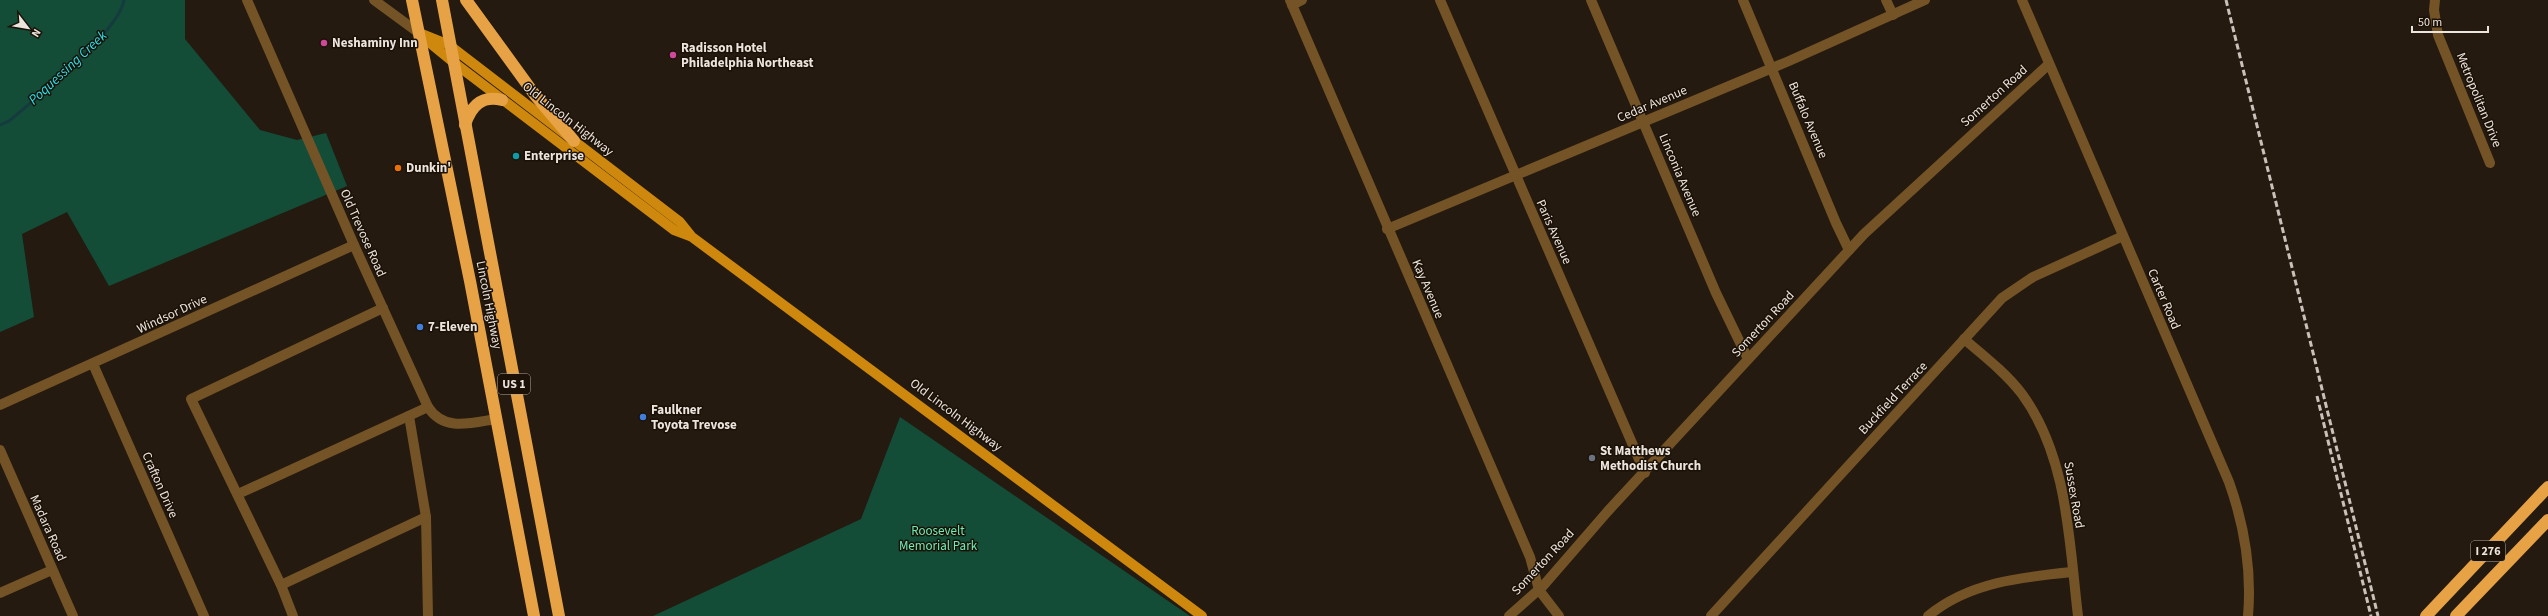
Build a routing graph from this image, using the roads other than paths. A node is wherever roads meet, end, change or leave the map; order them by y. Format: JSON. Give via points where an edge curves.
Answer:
{"nodes":[{"id":1,"x":247,"y":0,"type":"edge"},
{"id":2,"x":374,"y":0,"type":"edge"},
{"id":3,"x":412,"y":0,"type":"edge"},
{"id":4,"x":442,"y":0,"type":"edge"},
{"id":5,"x":466,"y":0,"type":"edge"},
{"id":6,"x":1302,"y":0,"type":"edge"},
{"id":7,"x":1440,"y":0,"type":"edge"},
{"id":8,"x":1591,"y":0,"type":"edge"},
{"id":9,"x":1743,"y":0,"type":"edge"},
{"id":10,"x":1886,"y":0,"type":"edge"},
{"id":11,"x":1926,"y":0,"type":"edge"},
{"id":12,"x":2022,"y":0,"type":"edge"},
{"id":13,"x":2435,"y":0,"type":"edge"},
{"id":14,"x":1291,"y":2,"type":"edge"},
{"id":15,"x":1893,"y":14,"type":"junction"},
{"id":16,"x":418,"y":34,"type":"junction"},
{"id":17,"x":449,"y":45,"type":"junction"},
{"id":18,"x":453,"y":62,"type":"junction"},
{"id":19,"x":2049,"y":64,"type":"junction"},
{"id":20,"x":1771,"y":67,"type":"junction"},
{"id":21,"x":502,"y":100,"type":"junction"},
{"id":22,"x":1644,"y":122,"type":"junction"},
{"id":23,"x":465,"y":126,"type":"junction"},
{"id":24,"x":574,"y":141,"type":"junction"},
{"id":25,"x":2490,"y":162,"type":"dead end"},
{"id":26,"x":1516,"y":176,"type":"junction"},
{"id":27,"x":1387,"y":229,"type":"junction"},
{"id":28,"x":2123,"y":236,"type":"junction"},
{"id":29,"x":692,"y":237,"type":"junction"},
{"id":30,"x":354,"y":245,"type":"junction"},
{"id":31,"x":1849,"y":250,"type":"junction"},
{"id":32,"x":383,"y":308,"type":"junction"},
{"id":33,"x":1964,"y":339,"type":"junction"},
{"id":34,"x":1748,"y":360,"type":"junction"},
{"id":35,"x":93,"y":364,"type":"junction"},
{"id":36,"x":0,"y":405,"type":"edge"},
{"id":37,"x":428,"y":407,"type":"junction"},
{"id":38,"x":409,"y":416,"type":"junction"},
{"id":39,"x":496,"y":419,"type":"junction"},
{"id":40,"x":0,"y":450,"type":"edge"},
{"id":41,"x":1645,"y":473,"type":"junction"},
{"id":42,"x":2548,"y":487,"type":"edge"},
{"id":43,"x":238,"y":494,"type":"junction"},
{"id":44,"x":426,"y":518,"type":"junction"},
{"id":45,"x":2548,"y":520,"type":"edge"},
{"id":46,"x":52,"y":570,"type":"junction"},
{"id":47,"x":2073,"y":572,"type":"junction"},
{"id":48,"x":280,"y":585,"type":"junction"},
{"id":49,"x":1539,"y":590,"type":"junction"},
{"id":50,"x":0,"y":593,"type":"edge"},
{"id":51,"x":2427,"y":615,"type":"edge"},
{"id":52,"x":73,"y":616,"type":"edge"},
{"id":53,"x":204,"y":616,"type":"edge"},
{"id":54,"x":293,"y":616,"type":"edge"},
{"id":55,"x":428,"y":616,"type":"edge"},
{"id":56,"x":534,"y":616,"type":"edge"},
{"id":57,"x":559,"y":616,"type":"edge"},
{"id":58,"x":1202,"y":616,"type":"edge"},
{"id":59,"x":1510,"y":616,"type":"edge"},
{"id":60,"x":1559,"y":616,"type":"edge"},
{"id":61,"x":1711,"y":616,"type":"edge"},
{"id":62,"x":1928,"y":616,"type":"edge"},
{"id":63,"x":2078,"y":616,"type":"edge"},
{"id":64,"x":2248,"y":616,"type":"edge"},
{"id":65,"x":2456,"y":616,"type":"edge"}],
"edges":[{"from":1,"to":30,"type":"street","name":"Old Trevose Road"},
{"from":2,"to":16,"type":"street","name":"Old Lincoln Highway"},
{"from":3,"to":16,"type":"highway","name":"Lincoln Highway","number":"US 1"},
{"from":4,"to":17,"type":"highway","name":"Lincoln Highway","number":"US 1"},
{"from":5,"to":24,"type":"highway","via":[[526,84]]},
{"from":6,"to":14,"type":"street"},
{"from":7,"to":26,"type":"street","name":"Paris Avenue"},
{"from":8,"to":22,"type":"street","name":"Linconia Avenue"},
{"from":9,"to":20,"type":"street","name":"Buffalo Avenue"},
{"from":10,"to":15,"type":"street"},
{"from":11,"to":15,"type":"street","name":"Cedar Avenue"},
{"from":12,"to":19,"type":"street","name":"Carter Road"},
{"from":13,"to":25,"type":"street","name":"Metropolitan Drive","via":[[2438,35]]},
{"from":14,"to":27,"type":"street","name":"Kay Avenue"},
{"from":15,"to":20,"type":"street","name":"Cedar Avenue"},
{"from":16,"to":17,"type":"main road","name":"Old Lincoln Highway"},
{"from":16,"to":18,"type":"main road","name":"Old Lincoln Highway"},
{"from":16,"to":39,"type":"highway","name":"Lincoln Highway","number":"US 1"},
{"from":17,"to":18,"type":"highway","name":"Lincoln Highway","number":"US 1"},
{"from":17,"to":24,"type":"main road","name":"Old Lincoln Highway"},
{"from":18,"to":21,"type":"main road","name":"Old Lincoln Highway"},
{"from":18,"to":23,"type":"highway","name":"Lincoln Highway","number":"US 1"},
{"from":19,"to":28,"type":"street","name":"Carter Road"},
{"from":19,"to":31,"type":"street","name":"Somerton Road"},
{"from":20,"to":22,"type":"street","name":"Cedar Avenue"},
{"from":20,"to":31,"type":"street","name":"Buffalo Avenue"},
{"from":21,"to":23,"type":"highway","via":[[490,98],[479,102],[471,110]]},
{"from":21,"to":29,"type":"main road","name":"Old Lincoln Highway","via":[[674,230]]},
{"from":22,"to":26,"type":"street","name":"Cedar Avenue"},
{"from":22,"to":34,"type":"street","name":"Linconia Avenue","via":[[1716,293]]},
{"from":23,"to":57,"type":"highway","name":"Lincoln Highway","number":"US 1"},
{"from":24,"to":29,"type":"main road","name":"Old Lincoln Highway","via":[[680,222]]},
{"from":26,"to":27,"type":"street","name":"Cedar Avenue"},
{"from":26,"to":41,"type":"street","name":"Paris Avenue"},
{"from":27,"to":49,"type":"street","name":"Kay Avenue","via":[[1530,557]]},
{"from":28,"to":33,"type":"street","name":"Buckfield Terrace","via":[[2039,274],[2010,291]]},
{"from":28,"to":64,"type":"street","name":"Carter Road","via":[[2237,504],[2248,556]]},
{"from":29,"to":58,"type":"main road","name":"Old Lincoln Highway"},
{"from":30,"to":32,"type":"street","name":"Old Trevose Road"},
{"from":30,"to":35,"type":"street","name":"Windsor Drive"},
{"from":31,"to":34,"type":"street","name":"Somerton Road"},
{"from":32,"to":37,"type":"street","name":"Old Trevose Road"},
{"from":32,"to":43,"type":"street","via":[[192,399]]},
{"from":33,"to":47,"type":"street","name":"Sussex Road","via":[[2021,393],[2045,436],[2060,478]]},
{"from":33,"to":61,"type":"street","name":"Buckfield Terrace"},
{"from":34,"to":41,"type":"street","name":"Somerton Road"},
{"from":35,"to":36,"type":"street","name":"Windsor Drive"},
{"from":35,"to":53,"type":"street","name":"Crafton Drive"},
{"from":37,"to":38,"type":"street"},
{"from":37,"to":39,"type":"street","name":"Old Trevose Road","via":[[437,418],[456,425]]},
{"from":38,"to":43,"type":"street"},
{"from":38,"to":44,"type":"street"},
{"from":39,"to":56,"type":"highway","name":"Lincoln Highway","number":"US 1"},
{"from":40,"to":46,"type":"street","name":"Madara Road"},
{"from":41,"to":49,"type":"street","name":"Somerton Road"},
{"from":42,"to":51,"type":"highway","number":"I 276"},
{"from":43,"to":48,"type":"street"},
{"from":44,"to":48,"type":"street"},
{"from":44,"to":55,"type":"street"},
{"from":45,"to":65,"type":"highway","number":"I 276"},
{"from":46,"to":50,"type":"street"},
{"from":46,"to":52,"type":"street","name":"Madara Road"},
{"from":47,"to":62,"type":"street","via":[[2000,582],[1953,600]]},
{"from":47,"to":63,"type":"street","name":"Sussex Road"},
{"from":48,"to":54,"type":"street"},
{"from":49,"to":59,"type":"street","name":"Somerton Road"},
{"from":49,"to":60,"type":"street"}]}
